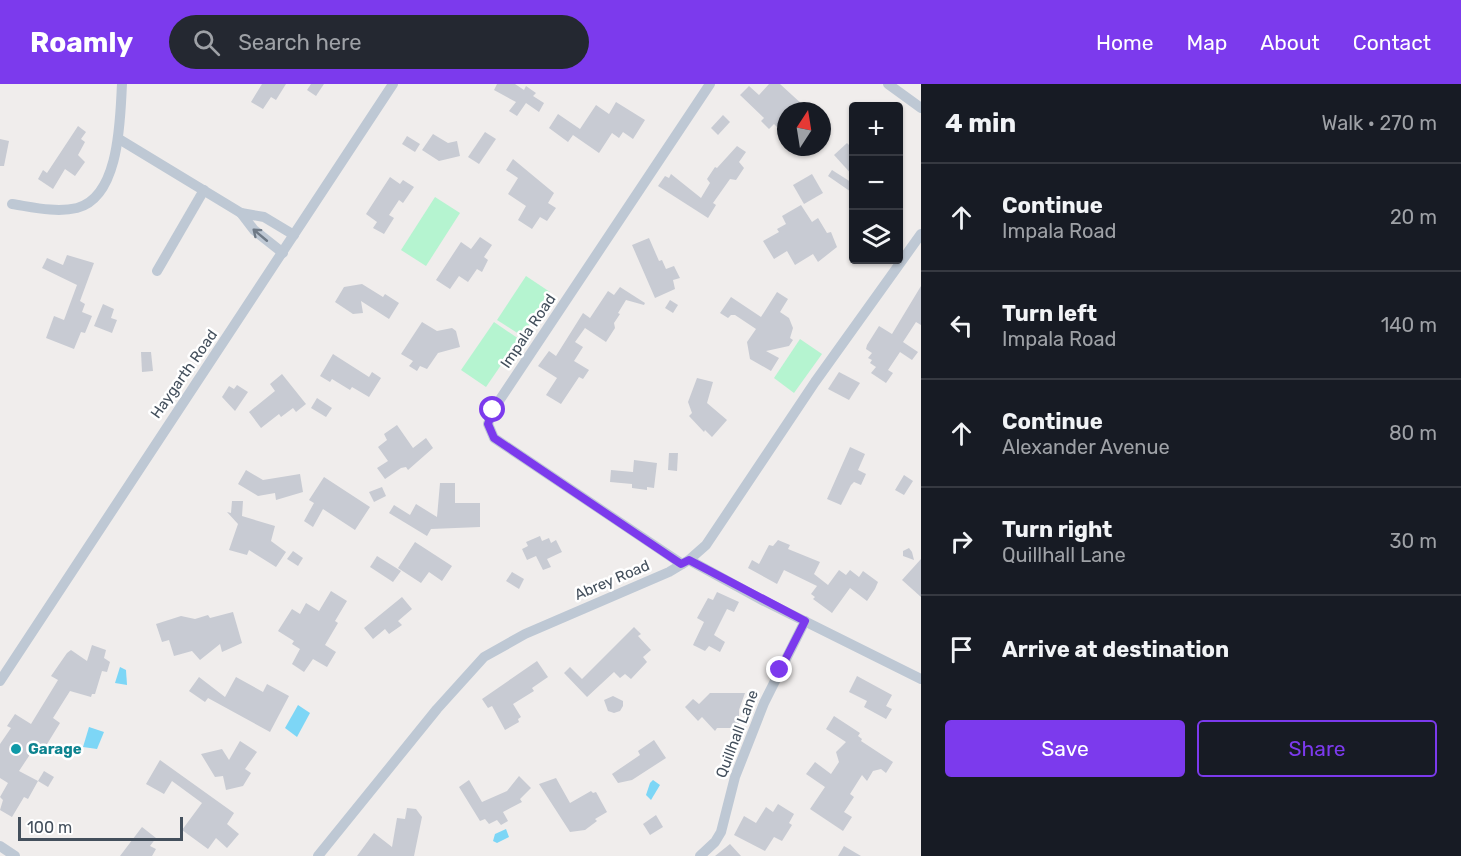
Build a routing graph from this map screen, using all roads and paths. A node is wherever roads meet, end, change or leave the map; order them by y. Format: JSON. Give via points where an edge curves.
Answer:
{"nodes":[{"id":1,"x":122,"y":84,"type":"edge"},
{"id":2,"x":393,"y":84,"type":"edge"},
{"id":3,"x":710,"y":84,"type":"edge"},
{"id":4,"x":888,"y":84,"type":"edge"},
{"id":5,"x":921,"y":108,"type":"edge"},
{"id":6,"x":119,"y":139,"type":"junction"},
{"id":7,"x":204,"y":190,"type":"junction"},
{"id":8,"x":12,"y":204,"type":"dead end"},
{"id":9,"x":240,"y":213,"type":"junction"},
{"id":10,"x":921,"y":234,"type":"edge"},
{"id":11,"x":294,"y":235,"type":"junction"},
{"id":12,"x":283,"y":253,"type":"junction"},
{"id":13,"x":157,"y":271,"type":"dead end"},
{"id":14,"x":685,"y":562,"type":"junction"},
{"id":15,"x":805,"y":621,"type":"junction"},
{"id":16,"x":921,"y":679,"type":"edge"},
{"id":17,"x":0,"y":681,"type":"edge"},
{"id":18,"x":0,"y":846,"type":"edge"},
{"id":19,"x":15,"y":856,"type":"edge"},
{"id":20,"x":318,"y":856,"type":"edge"},
{"id":21,"x":700,"y":856,"type":"edge"}],
"edges":[{"from":1,"to":6,"type":"street"},
{"from":2,"to":11,"type":"street","name":"Haygarth Road"},
{"from":3,"to":14,"type":"street","name":"Impala Road","via":[[493,410],[488,424],[494,438]]},
{"from":4,"to":5,"type":"street"},
{"from":6,"to":7,"type":"street"},
{"from":6,"to":8,"type":"street","via":[[104,186],[84,205],[48,209]]},
{"from":7,"to":9,"type":"street"},
{"from":7,"to":13,"type":"street"},
{"from":9,"to":11,"type":"street","via":[[264,217]]},
{"from":12,"to":9,"type":"street","one_way":true},
{"from":10,"to":14,"type":"street","name":"Abrey Road","via":[[815,382],[706,545]]},
{"from":11,"to":12,"type":"street","name":"Haygarth Road"},
{"from":12,"to":17,"type":"street","name":"Haygarth Road"},
{"from":14,"to":15,"type":"street"},
{"from":14,"to":20,"type":"street","name":"Abrey Road","via":[[512,640],[484,657]]},
{"from":15,"to":16,"type":"street"},
{"from":15,"to":21,"type":"street","name":"Quillhall Lane","via":[[743,756],[721,832]]},
{"from":18,"to":19,"type":"street"}]}
